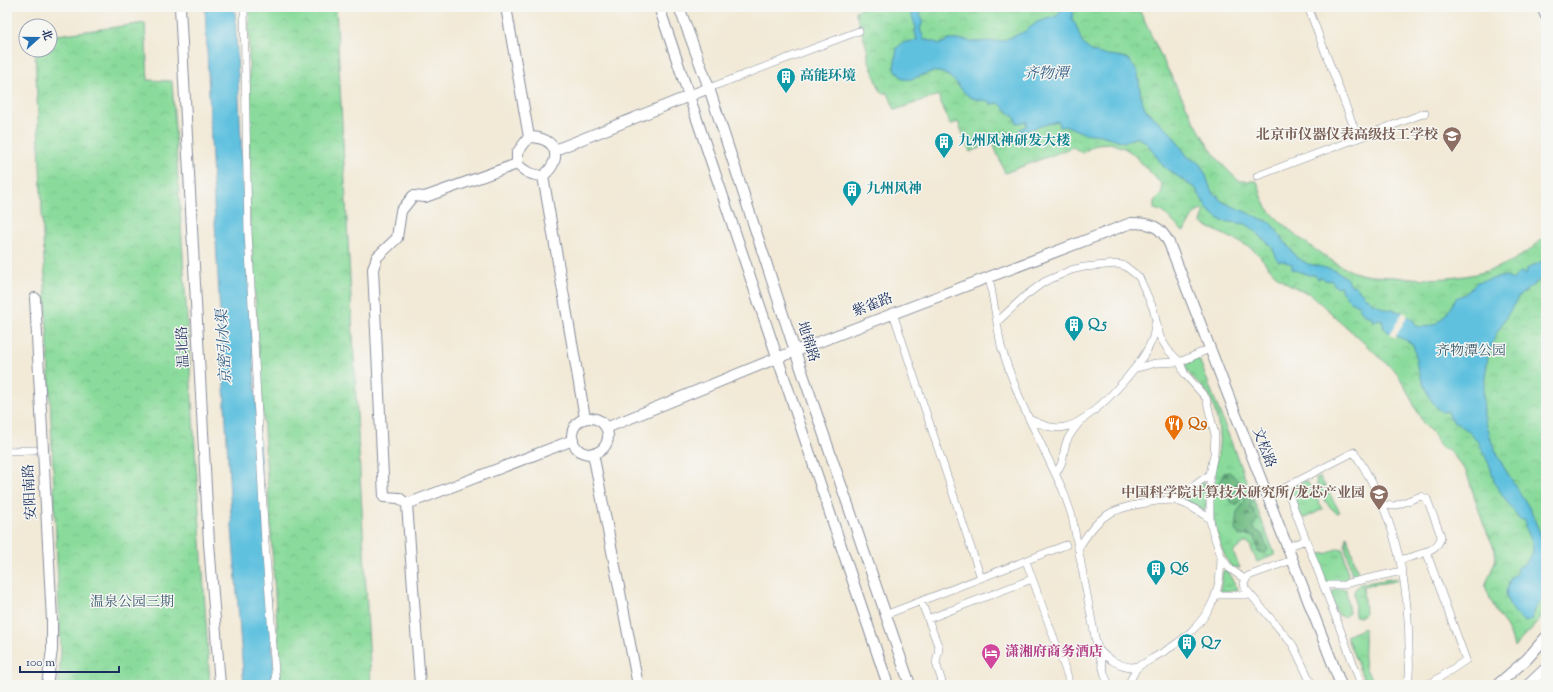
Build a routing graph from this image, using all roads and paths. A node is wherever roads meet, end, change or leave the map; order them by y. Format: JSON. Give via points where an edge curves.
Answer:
{"nodes":[{"id":1,"x":180,"y":7,"type":"edge"},
{"id":2,"x":244,"y":7,"type":"edge"},
{"id":3,"x":506,"y":7,"type":"edge"},
{"id":4,"x":659,"y":7,"type":"edge"},
{"id":5,"x":679,"y":7,"type":"edge"},
{"id":6,"x":1308,"y":7,"type":"edge"},
{"id":7,"x":1542,"y":7,"type":"edge"},
{"id":8,"x":1546,"y":16,"type":"edge"},
{"id":9,"x":859,"y":31,"type":"dead end"},
{"id":10,"x":709,"y":88,"type":"junction"},
{"id":11,"x":689,"y":96,"type":"junction"},
{"id":12,"x":1425,"y":113,"type":"dead end"},
{"id":13,"x":529,"y":137,"type":"junction"},
{"id":14,"x":1358,"y":138,"type":"junction"},
{"id":15,"x":555,"y":150,"type":"junction"},
{"id":16,"x":517,"y":164,"type":"junction"},
{"id":17,"x":543,"y":176,"type":"junction"},
{"id":18,"x":1257,"y":176,"type":"dead end"},
{"id":19,"x":1154,"y":226,"type":"joint"},
{"id":20,"x":989,"y":276,"type":"junction"},
{"id":21,"x":35,"y":298,"type":"dead end"},
{"id":22,"x":893,"y":313,"type":"junction"},
{"id":23,"x":997,"y":322,"type":"junction"},
{"id":24,"x":1156,"y":322,"type":"junction"},
{"id":25,"x":1209,"y":349,"type":"junction"},
{"id":26,"x":795,"y":351,"type":"junction"},
{"id":27,"x":777,"y":358,"type":"junction"},
{"id":28,"x":1180,"y":362,"type":"junction"},
{"id":29,"x":1136,"y":368,"type":"junction"},
{"id":30,"x":585,"y":418,"type":"junction"},
{"id":31,"x":1029,"y":419,"type":"junction"},
{"id":32,"x":1081,"y":420,"type":"junction"},
{"id":33,"x":606,"y":428,"type":"junction"},
{"id":34,"x":573,"y":440,"type":"junction"},
{"id":35,"x":34,"y":450,"type":"dead end"},
{"id":36,"x":7,"y":451,"type":"edge"},
{"id":37,"x":593,"y":453,"type":"junction"},
{"id":38,"x":1055,"y":473,"type":"junction"},
{"id":39,"x":1210,"y":474,"type":"junction"},
{"id":40,"x":1166,"y":500,"type":"junction"},
{"id":41,"x":407,"y":504,"type":"junction"},
{"id":42,"x":1382,"y":505,"type":"junction"},
{"id":43,"x":1210,"y":519,"type":"junction"},
{"id":44,"x":1306,"y":540,"type":"junction"},
{"id":45,"x":1066,"y":545,"type":"dead end"},
{"id":46,"x":1287,"y":547,"type":"junction"},
{"id":47,"x":1078,"y":549,"type":"junction"},
{"id":48,"x":1426,"y":551,"type":"junction"},
{"id":49,"x":1221,"y":556,"type":"junction"},
{"id":50,"x":1292,"y":560,"type":"junction"},
{"id":51,"x":1400,"y":560,"type":"junction"},
{"id":52,"x":1026,"y":561,"type":"junction"},
{"id":53,"x":1402,"y":571,"type":"junction"},
{"id":54,"x":981,"y":578,"type":"junction"},
{"id":55,"x":1032,"y":579,"type":"junction"},
{"id":56,"x":1246,"y":580,"type":"junction"},
{"id":57,"x":1323,"y":584,"type":"junction"},
{"id":58,"x":1215,"y":595,"type":"junction"},
{"id":59,"x":1249,"y":595,"type":"junction"},
{"id":60,"x":921,"y":601,"type":"junction"},
{"id":61,"x":885,"y":615,"type":"junction"},
{"id":62,"x":928,"y":619,"type":"junction"},
{"id":63,"x":1546,"y":637,"type":"edge"},
{"id":64,"x":1098,"y":649,"type":"junction"},
{"id":65,"x":1142,"y":664,"type":"junction"},
{"id":66,"x":1546,"y":668,"type":"edge"},
{"id":67,"x":47,"y":685,"type":"edge"},
{"id":68,"x":220,"y":685,"type":"edge"},
{"id":69,"x":276,"y":685,"type":"edge"},
{"id":70,"x":420,"y":685,"type":"edge"},
{"id":71,"x":638,"y":685,"type":"edge"},
{"id":72,"x":888,"y":685,"type":"edge"},
{"id":73,"x":910,"y":685,"type":"edge"},
{"id":74,"x":943,"y":685,"type":"edge"},
{"id":75,"x":1068,"y":685,"type":"edge"},
{"id":76,"x":1109,"y":685,"type":"edge"},
{"id":77,"x":1128,"y":685,"type":"edge"},
{"id":78,"x":1312,"y":685,"type":"edge"},
{"id":79,"x":1341,"y":685,"type":"edge"},
{"id":80,"x":1364,"y":685,"type":"edge"},
{"id":81,"x":1407,"y":685,"type":"edge"},
{"id":82,"x":1422,"y":685,"type":"edge"},
{"id":83,"x":1497,"y":685,"type":"edge"},
{"id":84,"x":1528,"y":685,"type":"edge"}],
"edges":[{"from":1,"to":68,"type":"street","name":"温北路","via":[[209,542]]},
{"from":2,"to":69,"type":"street","via":[[248,232]]},
{"from":3,"to":13,"type":"street"},
{"from":4,"to":11,"type":"street"},
{"from":5,"to":10,"type":"street","name":"地锦路"},
{"from":6,"to":14,"type":"street"},
{"from":7,"to":8,"type":"street"},
{"from":9,"to":10,"type":"street"},
{"from":10,"to":11,"type":"street"},
{"from":10,"to":26,"type":"street","name":"地锦路"},
{"from":11,"to":15,"type":"street"},
{"from":11,"to":27,"type":"street"},
{"from":12,"to":14,"type":"street"},
{"from":13,"to":15,"type":"street","via":[[541,137]]},
{"from":13,"to":16,"type":"street","via":[[517,153]]},
{"from":14,"to":18,"type":"street"},
{"from":15,"to":17,"type":"street","via":[[555,159],[550,170]]},
{"from":16,"to":17,"type":"street","via":[[524,171]]},
{"from":16,"to":41,"type":"street","via":[[425,197],[413,196],[401,211],[397,238],[377,258],[373,269],[384,498],[399,498]]},
{"from":17,"to":30,"type":"street"},
{"from":19,"to":20,"type":"street","name":"紫雀路","via":[[1144,223],[1131,224]]},
{"from":19,"to":25,"type":"street","name":"文松路","via":[[1163,232],[1169,243]]},
{"from":20,"to":22,"type":"street","name":"紫雀路"},
{"from":20,"to":23,"type":"street"},
{"from":21,"to":67,"type":"street","name":"安阳南路","via":[[52,620],[52,650]]},
{"from":22,"to":26,"type":"street","name":"紫雀路"},
{"from":22,"to":54,"type":"street"},
{"from":23,"to":24,"type":"street","via":[[1044,282],[1084,267],[1117,264],[1125,266],[1139,277],[1153,308]]},
{"from":23,"to":31,"type":"street","via":[[1001,346]]},
{"from":24,"to":28,"type":"street","via":[[1160,337]]},
{"from":24,"to":29,"type":"street","via":[[1152,342]]},
{"from":25,"to":28,"type":"street"},
{"from":25,"to":46,"type":"street","name":"文松路"},
{"from":26,"to":27,"type":"street","name":"紫雀路"},
{"from":26,"to":61,"type":"street","name":"地锦路"},
{"from":27,"to":33,"type":"street","name":"紫雀路"},
{"from":27,"to":72,"type":"street"},
{"from":28,"to":29,"type":"street","via":[[1156,363]]},
{"from":28,"to":39,"type":"street","via":[[1184,373],[1206,398],[1210,408],[1215,435]]},
{"from":29,"to":32,"type":"street"},
{"from":30,"to":33,"type":"street","via":[[597,419]]},
{"from":30,"to":34,"type":"street","via":[[573,429]]},
{"from":31,"to":32,"type":"street","via":[[1054,428],[1075,424]]},
{"from":31,"to":38,"type":"street"},
{"from":32,"to":38,"type":"street","via":[[1066,442],[1062,466]]},
{"from":33,"to":37,"type":"street","via":[[606,444]]},
{"from":34,"to":37,"type":"street","via":[[578,449]]},
{"from":34,"to":41,"type":"street"},
{"from":35,"to":36,"type":"street"},
{"from":37,"to":71,"type":"street"},
{"from":38,"to":47,"type":"street","via":[[1072,516]]},
{"from":39,"to":40,"type":"street","via":[[1191,488]]},
{"from":39,"to":43,"type":"street"},
{"from":40,"to":43,"type":"street","via":[[1184,504]]},
{"from":40,"to":47,"type":"street","via":[[1121,507],[1112,512],[1097,523]]},
{"from":41,"to":70,"type":"street"},
{"from":42,"to":44,"type":"street","via":[[1366,469],[1354,452],[1286,487]]},
{"from":42,"to":48,"type":"street","via":[[1394,506],[1421,496],[1427,499],[1441,536],[1438,544]]},
{"from":42,"to":51,"type":"street"},
{"from":43,"to":49,"type":"street"},
{"from":44,"to":46,"type":"street"},
{"from":44,"to":57,"type":"street"},
{"from":45,"to":52,"type":"street"},
{"from":46,"to":50,"type":"street","name":"文松路"},
{"from":47,"to":64,"type":"street"},
{"from":48,"to":51,"type":"street"},
{"from":48,"to":82,"type":"street","via":[[1466,660],[1433,682]]},
{"from":49,"to":56,"type":"street","via":[[1228,568]]},
{"from":49,"to":58,"type":"street"},
{"from":50,"to":56,"type":"street","via":[[1248,576]]},
{"from":50,"to":79,"type":"street","name":"文松路"},
{"from":51,"to":53,"type":"street"},
{"from":52,"to":54,"type":"street"},
{"from":52,"to":55,"type":"street"},
{"from":53,"to":57,"type":"street","via":[[1345,585]]},
{"from":53,"to":81,"type":"street","via":[[1409,635]]},
{"from":54,"to":60,"type":"street"},
{"from":55,"to":62,"type":"street"},
{"from":55,"to":75,"type":"street","via":[[1068,677]]},
{"from":56,"to":59,"type":"street","via":[[1245,588]]},
{"from":57,"to":80,"type":"street","via":[[1361,684]]},
{"from":58,"to":59,"type":"street"},
{"from":58,"to":65,"type":"street","via":[[1191,634]]},
{"from":59,"to":78,"type":"street","via":[[1293,645]]},
{"from":60,"to":61,"type":"street"},
{"from":60,"to":62,"type":"street"},
{"from":61,"to":73,"type":"street","name":"地锦路"},
{"from":62,"to":74,"type":"street","via":[[939,648],[936,663]]},
{"from":63,"to":83,"type":"street","via":[[1527,659]]},
{"from":64,"to":65,"type":"street","via":[[1123,665],[1132,667]]},
{"from":64,"to":76,"type":"street"},
{"from":65,"to":77,"type":"street","via":[[1136,669]]},
{"from":66,"to":84,"type":"street"}]}
